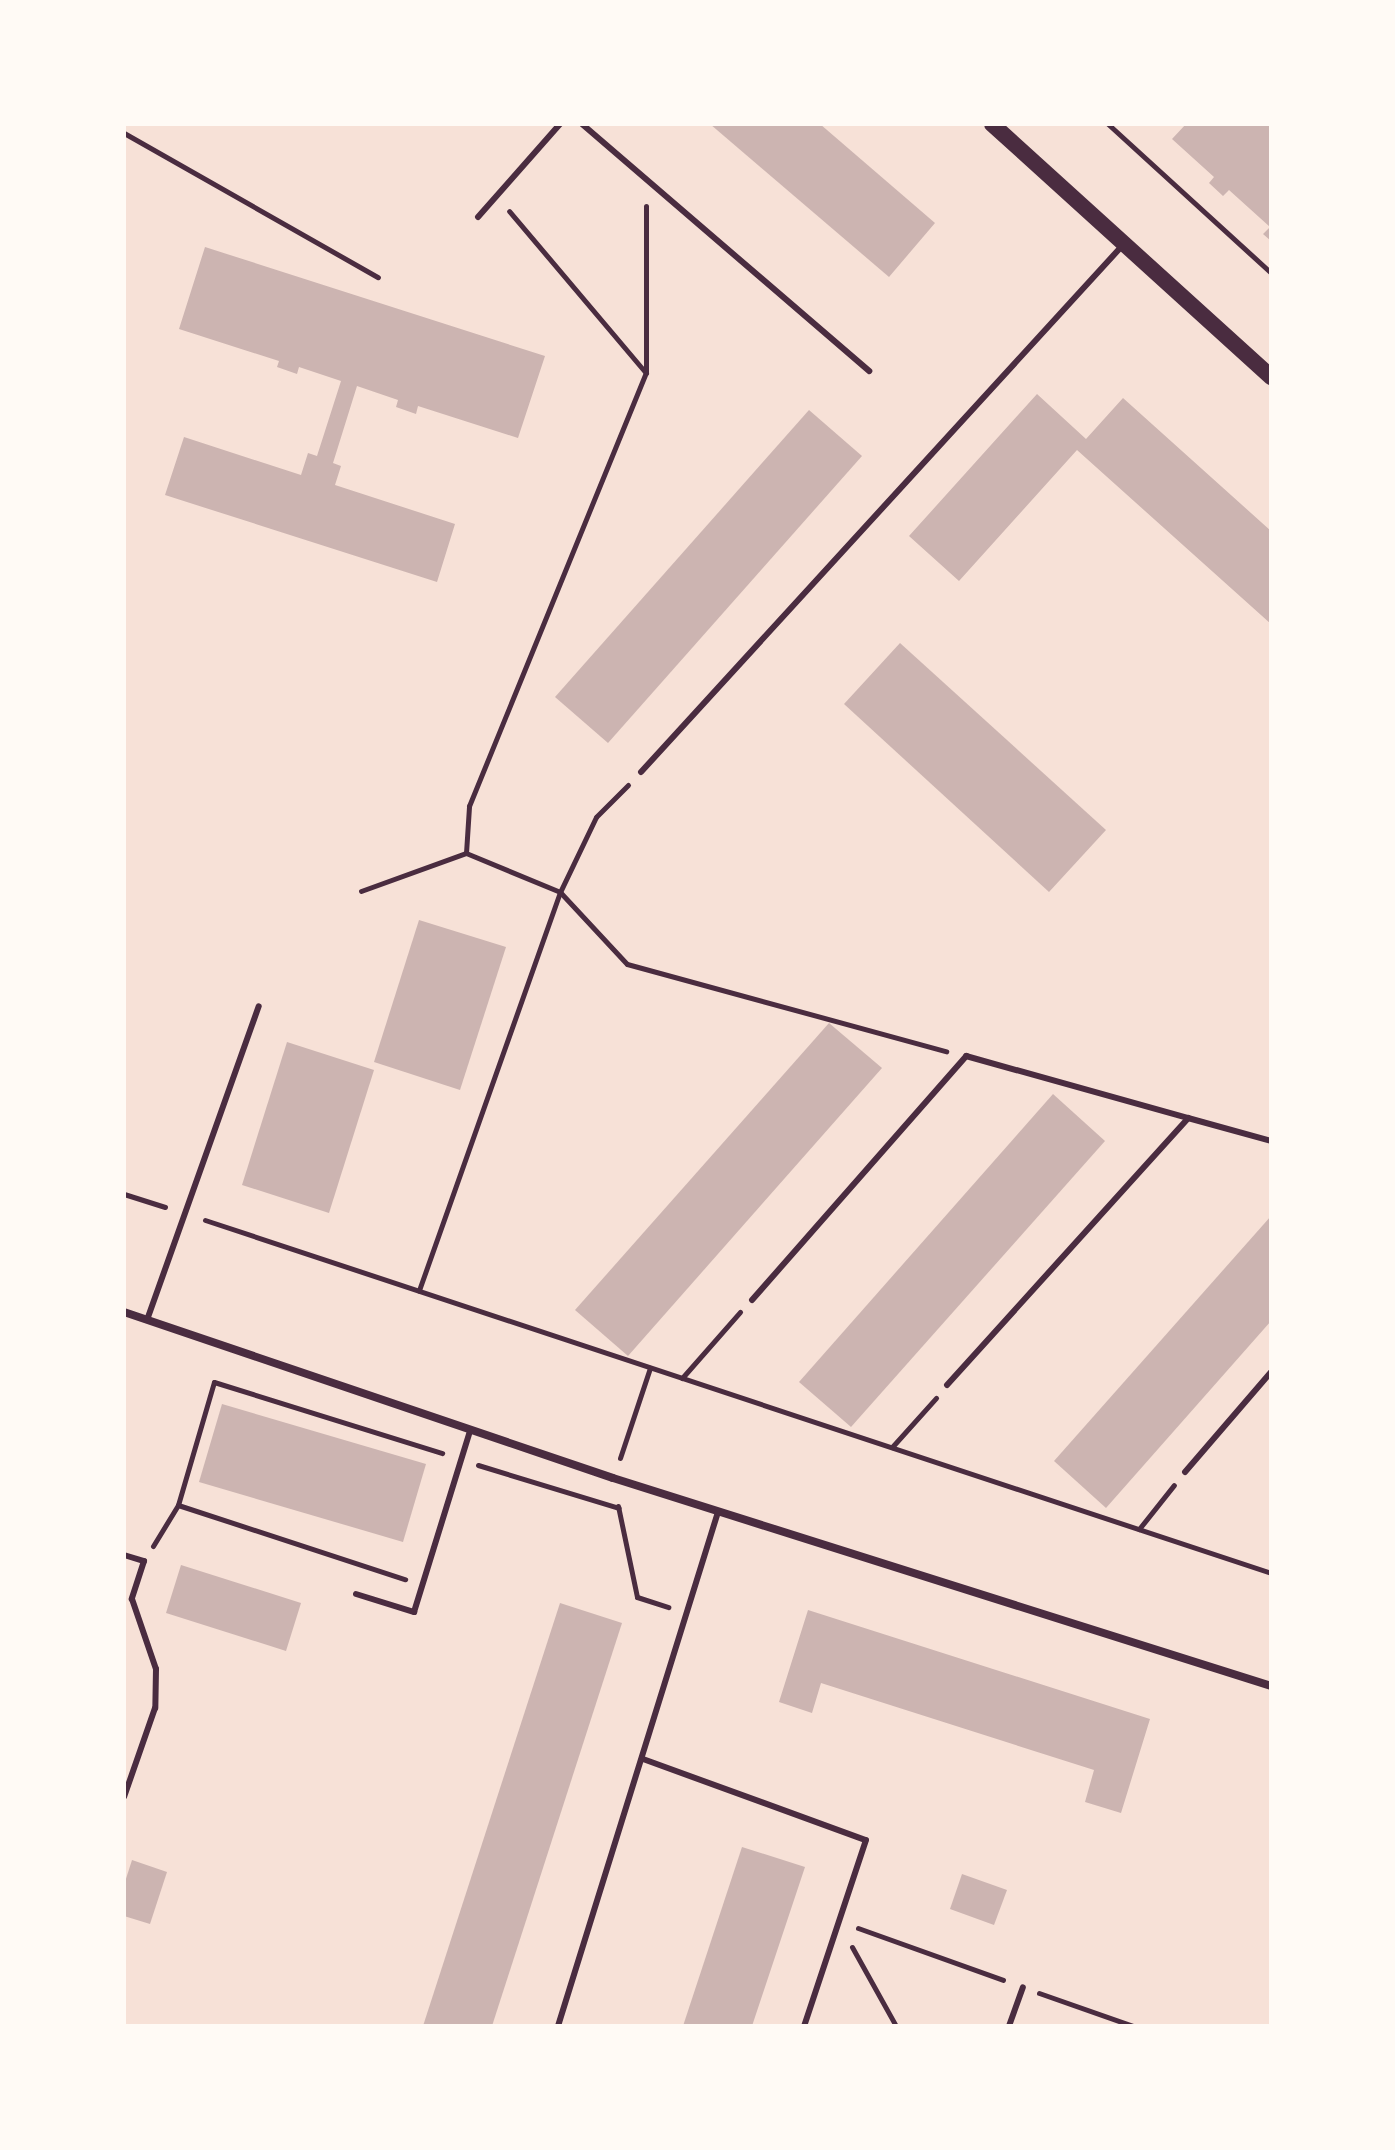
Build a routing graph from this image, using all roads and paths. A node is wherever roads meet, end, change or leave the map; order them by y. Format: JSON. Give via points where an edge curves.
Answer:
{"nodes":[{"id":1,"x":560,"y":124,"type":"edge"},
{"id":2,"x":582,"y":124,"type":"edge"},
{"id":3,"x":992,"y":124,"type":"edge"},
{"id":4,"x":1108,"y":124,"type":"edge"},
{"id":5,"x":124,"y":133,"type":"edge"},
{"id":6,"x":646,"y":179,"type":"junction"},
{"id":7,"x":495,"y":194,"type":"junction"},
{"id":8,"x":478,"y":217,"type":"dead end"},
{"id":9,"x":1125,"y":243,"type":"junction"},
{"id":10,"x":1271,"y":273,"type":"edge"},
{"id":11,"x":378,"y":277,"type":"dead end"},
{"id":12,"x":869,"y":371,"type":"dead end"},
{"id":13,"x":646,"y":373,"type":"junction"},
{"id":14,"x":1271,"y":377,"type":"edge"},
{"id":15,"x":641,"y":772,"type":"joint"},
{"id":16,"x":466,"y":853,"type":"junction"},
{"id":17,"x":361,"y":891,"type":"dead end"},
{"id":18,"x":560,"y":892,"type":"junction"},
{"id":19,"x":259,"y":1006,"type":"dead end"},
{"id":20,"x":966,"y":1056,"type":"junction"},
{"id":21,"x":1188,"y":1118,"type":"junction"},
{"id":22,"x":1271,"y":1141,"type":"edge"},
{"id":23,"x":124,"y":1194,"type":"edge"},
{"id":24,"x":184,"y":1213,"type":"junction"},
{"id":25,"x":419,"y":1291,"type":"junction"},
{"id":26,"x":752,"y":1300,"type":"joint"},
{"id":27,"x":124,"y":1312,"type":"edge"},
{"id":28,"x":147,"y":1320,"type":"junction"},
{"id":29,"x":1271,"y":1372,"type":"edge"},
{"id":30,"x":682,"y":1378,"type":"junction"},
{"id":31,"x":947,"y":1385,"type":"joint"},
{"id":32,"x":470,"y":1431,"type":"junction"},
{"id":33,"x":892,"y":1447,"type":"junction"},
{"id":34,"x":461,"y":1460,"type":"junction"},
{"id":35,"x":1185,"y":1472,"type":"joint"},
{"id":36,"x":178,"y":1505,"type":"junction"},
{"id":37,"x":619,"y":1508,"type":"dead end"},
{"id":38,"x":718,"y":1512,"type":"junction"},
{"id":39,"x":1139,"y":1529,"type":"junction"},
{"id":40,"x":124,"y":1555,"type":"edge"},
{"id":41,"x":144,"y":1561,"type":"junction"},
{"id":42,"x":1271,"y":1573,"type":"edge"},
{"id":43,"x":422,"y":1584,"type":"junction"},
{"id":44,"x":356,"y":1594,"type":"dead end"},
{"id":45,"x":1271,"y":1686,"type":"edge"},
{"id":46,"x":643,"y":1759,"type":"junction"},
{"id":47,"x":124,"y":1797,"type":"edge"},
{"id":48,"x":838,"y":1921,"type":"junction"},
{"id":49,"x":1023,"y":1987,"type":"junction"},
{"id":50,"x":558,"y":2026,"type":"edge"},
{"id":51,"x":804,"y":2026,"type":"edge"},
{"id":52,"x":896,"y":2026,"type":"edge"},
{"id":53,"x":1009,"y":2026,"type":"edge"},
{"id":54,"x":1133,"y":2026,"type":"edge"}],
"edges":[{"from":1,"to":7,"type":"lane"},
{"from":2,"to":6,"type":"lane"},
{"from":3,"to":9,"type":"main road"},
{"from":4,"to":10,"type":"path"},
{"from":5,"to":11,"type":"path"},
{"from":6,"to":12,"type":"lane"},
{"from":6,"to":13,"type":"path"},
{"from":7,"to":8,"type":"lane"},
{"from":7,"to":13,"type":"path"},
{"from":9,"to":14,"type":"main road"},
{"from":9,"to":15,"type":"lane"},
{"from":13,"to":16,"type":"path","via":[[469,806]]},
{"from":15,"to":18,"type":"path","via":[[596,817]]},
{"from":16,"to":17,"type":"path"},
{"from":16,"to":18,"type":"path"},
{"from":18,"to":20,"type":"path","via":[[627,964]]},
{"from":18,"to":25,"type":"path"},
{"from":19,"to":24,"type":"lane"},
{"from":20,"to":21,"type":"lane"},
{"from":20,"to":26,"type":"lane"},
{"from":21,"to":22,"type":"lane"},
{"from":21,"to":31,"type":"lane"},
{"from":23,"to":24,"type":"path"},
{"from":24,"to":25,"type":"path"},
{"from":24,"to":28,"type":"lane"},
{"from":25,"to":30,"type":"path"},
{"from":26,"to":30,"type":"path"},
{"from":27,"to":28,"type":"street"},
{"from":28,"to":32,"type":"street"},
{"from":29,"to":35,"type":"lane"},
{"from":30,"to":33,"type":"path"},
{"from":31,"to":33,"type":"path"},
{"from":32,"to":34,"type":"lane"},
{"from":32,"to":38,"type":"street"},
{"from":33,"to":39,"type":"path"},
{"from":34,"to":36,"type":"path","via":[[214,1382]]},
{"from":34,"to":37,"type":"path"},
{"from":34,"to":43,"type":"lane"},
{"from":35,"to":39,"type":"path"},
{"from":36,"to":41,"type":"path"},
{"from":36,"to":43,"type":"path"},
{"from":38,"to":45,"type":"street"},
{"from":38,"to":46,"type":"lane"},
{"from":39,"to":42,"type":"path"},
{"from":40,"to":41,"type":"lane"},
{"from":41,"to":47,"type":"lane","via":[[132,1599],[156,1669],[155,1708]]},
{"from":43,"to":44,"type":"lane","via":[[414,1612]]},
{"from":46,"to":48,"type":"lane","via":[[866,1840]]},
{"from":46,"to":50,"type":"lane"},
{"from":48,"to":49,"type":"path"},
{"from":48,"to":51,"type":"lane"},
{"from":48,"to":52,"type":"path"},
{"from":49,"to":53,"type":"lane"},
{"from":49,"to":54,"type":"path"}]}
